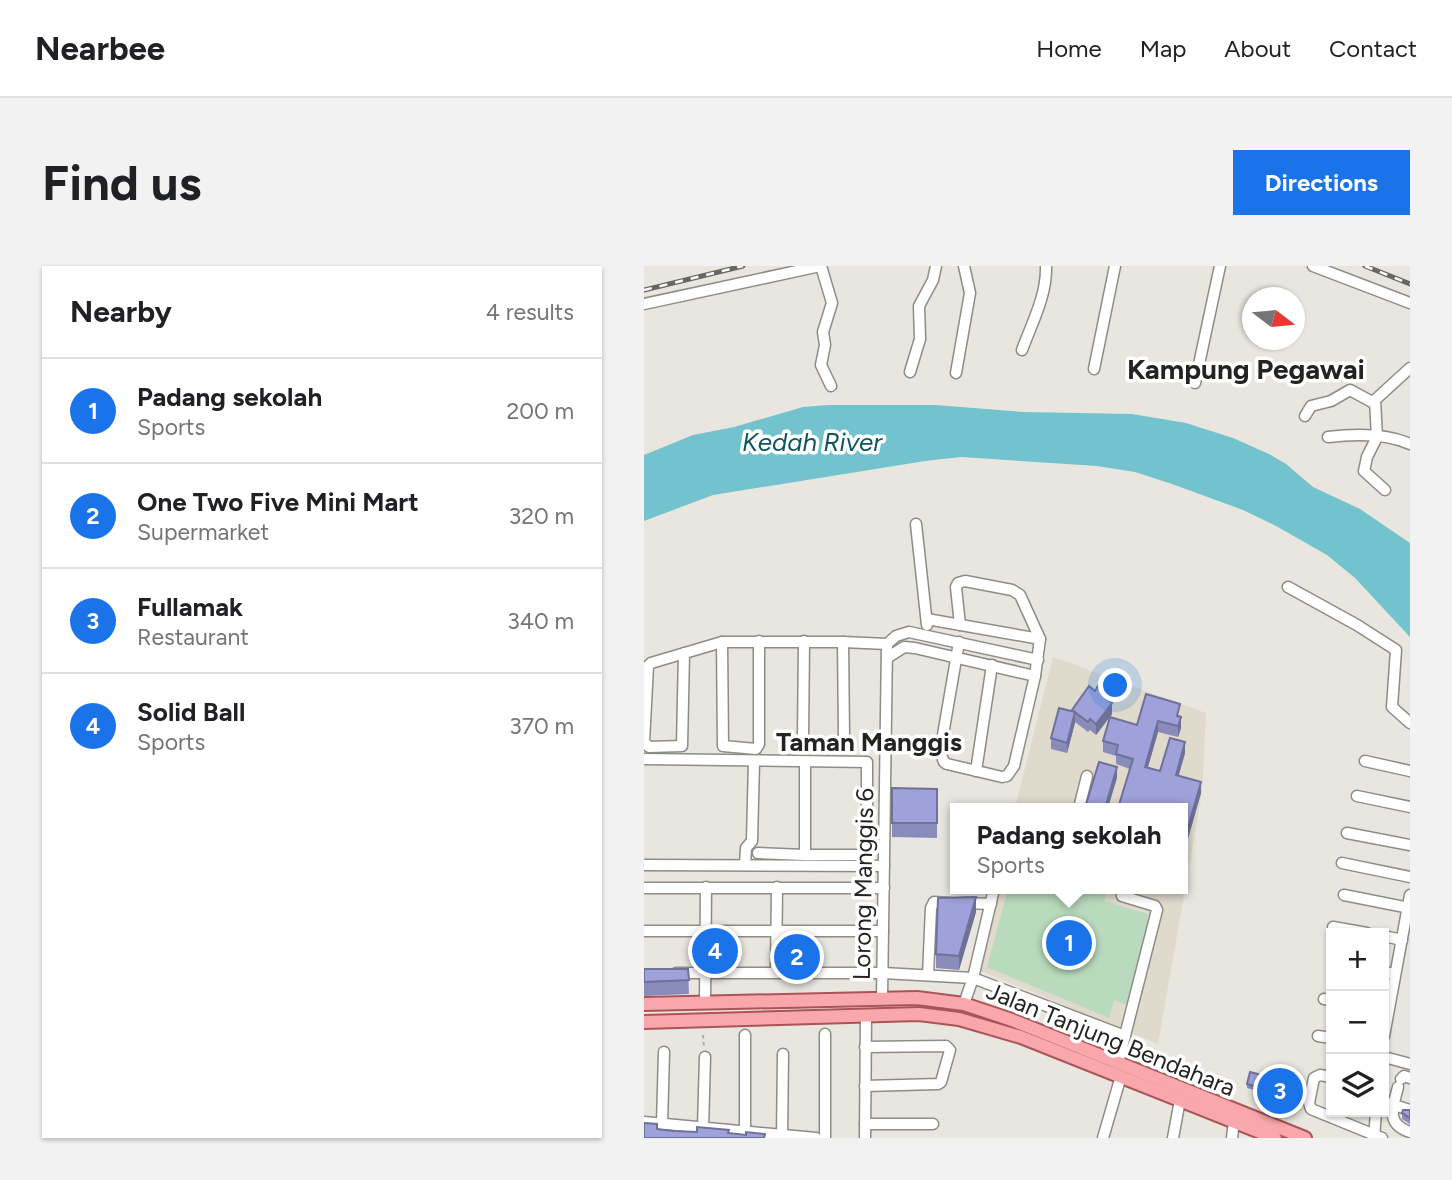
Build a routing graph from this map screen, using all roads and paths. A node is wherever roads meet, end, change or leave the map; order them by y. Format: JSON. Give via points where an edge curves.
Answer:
{"nodes":[{"id":1,"x":820,"y":266,"type":"edge"},
{"id":2,"x":936,"y":266,"type":"edge"},
{"id":3,"x":964,"y":266,"type":"edge"},
{"id":4,"x":1046,"y":266,"type":"edge"},
{"id":5,"x":1115,"y":266,"type":"edge"},
{"id":6,"x":1220,"y":266,"type":"edge"},
{"id":7,"x":1313,"y":266,"type":"edge"},
{"id":8,"x":1410,"y":303,"type":"edge"},
{"id":9,"x":644,"y":304,"type":"edge"},
{"id":10,"x":1022,"y":349,"type":"dead end"},
{"id":11,"x":1410,"y":368,"type":"edge"},
{"id":12,"x":1094,"y":369,"type":"dead end"},
{"id":13,"x":909,"y":372,"type":"dead end"},
{"id":14,"x":956,"y":373,"type":"dead end"},
{"id":15,"x":1195,"y":383,"type":"dead end"},
{"id":16,"x":831,"y":386,"type":"dead end"},
{"id":17,"x":1374,"y":403,"type":"junction"},
{"id":18,"x":1305,"y":416,"type":"dead end"},
{"id":19,"x":1328,"y":437,"type":"dead end"},
{"id":20,"x":1377,"y":437,"type":"junction"},
{"id":21,"x":1410,"y":444,"type":"edge"},
{"id":22,"x":1385,"y":490,"type":"dead end"},
{"id":23,"x":916,"y":524,"type":"dead end"},
{"id":24,"x":1289,"y":587,"type":"dead end"},
{"id":25,"x":927,"y":620,"type":"junction"},
{"id":26,"x":960,"y":625,"type":"junction"},
{"id":27,"x":928,"y":636,"type":"junction"},
{"id":28,"x":1040,"y":639,"type":"junction"},
{"id":29,"x":760,"y":641,"type":"junction"},
{"id":30,"x":804,"y":641,"type":"junction"},
{"id":31,"x":722,"y":642,"type":"junction"},
{"id":32,"x":843,"y":642,"type":"junction"},
{"id":33,"x":959,"y":642,"type":"junction"},
{"id":34,"x":887,"y":644,"type":"junction"},
{"id":35,"x":684,"y":653,"type":"junction"},
{"id":36,"x":956,"y":657,"type":"junction"},
{"id":37,"x":887,"y":658,"type":"junction"},
{"id":38,"x":1038,"y":660,"type":"junction"},
{"id":39,"x":992,"y":665,"type":"junction"},
{"id":40,"x":1035,"y":676,"type":"junction"},
{"id":41,"x":1410,"y":723,"type":"edge"},
{"id":42,"x":644,"y":759,"type":"edge"},
{"id":43,"x":754,"y":761,"type":"junction"},
{"id":44,"x":1366,"y":761,"type":"dead end"},
{"id":45,"x":805,"y":762,"type":"junction"},
{"id":46,"x":976,"y":771,"type":"junction"},
{"id":47,"x":1410,"y":771,"type":"edge"},
{"id":48,"x":1087,"y":776,"type":"dead end"},
{"id":49,"x":1357,"y":796,"type":"dead end"},
{"id":50,"x":1080,"y":803,"type":"edge"},
{"id":51,"x":1410,"y":807,"type":"edge"},
{"id":52,"x":1347,"y":832,"type":"dead end"},
{"id":53,"x":752,"y":841,"type":"junction"},
{"id":54,"x":1410,"y":845,"type":"edge"},
{"id":55,"x":758,"y":853,"type":"junction"},
{"id":56,"x":805,"y":855,"type":"junction"},
{"id":57,"x":1342,"y":863,"type":"dead end"},
{"id":58,"x":644,"y":866,"type":"edge"},
{"id":59,"x":745,"y":866,"type":"junction"},
{"id":60,"x":758,"y":866,"type":"junction"},
{"id":61,"x":884,"y":866,"type":"junction"},
{"id":62,"x":1410,"y":877,"type":"edge"},
{"id":63,"x":706,"y":887,"type":"junction"},
{"id":64,"x":777,"y":887,"type":"junction"},
{"id":65,"x":644,"y":888,"type":"edge"},
{"id":66,"x":884,"y":888,"type":"junction"},
{"id":67,"x":993,"y":894,"type":"edge"},
{"id":68,"x":1122,"y":894,"type":"edge"},
{"id":69,"x":1344,"y":895,"type":"dead end"},
{"id":70,"x":1410,"y":895,"type":"edge"},
{"id":71,"x":991,"y":904,"type":"junction"},
{"id":72,"x":1409,"y":908,"type":"edge"},
{"id":73,"x":1333,"y":927,"type":"dead end"},
{"id":74,"x":1339,"y":928,"type":"edge"},
{"id":75,"x":644,"y":931,"type":"edge"},
{"id":76,"x":706,"y":931,"type":"junction"},
{"id":77,"x":778,"y":931,"type":"junction"},
{"id":78,"x":883,"y":931,"type":"junction"},
{"id":79,"x":1389,"y":937,"type":"edge"},
{"id":80,"x":1402,"y":940,"type":"junction"},
{"id":81,"x":705,"y":972,"type":"junction"},
{"id":82,"x":776,"y":972,"type":"junction"},
{"id":83,"x":883,"y":972,"type":"junction"},
{"id":84,"x":668,"y":973,"type":"edge"},
{"id":85,"x":1389,"y":973,"type":"edge"},
{"id":86,"x":1395,"y":974,"type":"junction"},
{"id":87,"x":928,"y":975,"type":"junction"},
{"id":88,"x":973,"y":978,"type":"junction"},
{"id":89,"x":882,"y":999,"type":"junction"},
{"id":90,"x":1389,"y":999,"type":"edge"},
{"id":91,"x":705,"y":1002,"type":"junction"},
{"id":92,"x":644,"y":1004,"type":"edge"},
{"id":93,"x":964,"y":1004,"type":"junction"},
{"id":94,"x":866,"y":1015,"type":"junction"},
{"id":95,"x":644,"y":1022,"type":"edge"},
{"id":96,"x":825,"y":1034,"type":"dead end"},
{"id":97,"x":703,"y":1035,"type":"dead end"},
{"id":98,"x":745,"y":1035,"type":"dead end"},
{"id":99,"x":1318,"y":1035,"type":"dead end"},
{"id":100,"x":1125,"y":1036,"type":"junction"},
{"id":101,"x":1326,"y":1037,"type":"edge"},
{"id":102,"x":865,"y":1047,"type":"junction"},
{"id":103,"x":664,"y":1052,"type":"dead end"},
{"id":104,"x":783,"y":1054,"type":"dead end"},
{"id":105,"x":705,"y":1057,"type":"joint"},
{"id":106,"x":1389,"y":1058,"type":"edge"},
{"id":107,"x":1410,"y":1064,"type":"edge"},
{"id":108,"x":1120,"y":1070,"type":"junction"},
{"id":109,"x":1326,"y":1076,"type":"edge"},
{"id":110,"x":1403,"y":1082,"type":"edge"},
{"id":111,"x":865,"y":1086,"type":"junction"},
{"id":112,"x":1180,"y":1100,"type":"junction"},
{"id":113,"x":1389,"y":1104,"type":"edge"},
{"id":114,"x":1410,"y":1108,"type":"edge"},
{"id":115,"x":1326,"y":1115,"type":"edge"},
{"id":116,"x":1330,"y":1117,"type":"edge"},
{"id":117,"x":1376,"y":1117,"type":"edge"},
{"id":118,"x":1234,"y":1121,"type":"junction"},
{"id":119,"x":644,"y":1122,"type":"edge"},
{"id":120,"x":662,"y":1124,"type":"junction"},
{"id":121,"x":865,"y":1124,"type":"junction"},
{"id":122,"x":933,"y":1124,"type":"dead end"},
{"id":123,"x":703,"y":1128,"type":"junction"},
{"id":124,"x":745,"y":1131,"type":"junction"},
{"id":125,"x":1403,"y":1133,"type":"edge"},
{"id":126,"x":782,"y":1136,"type":"edge"},
{"id":127,"x":1377,"y":1137,"type":"edge"},
{"id":128,"x":816,"y":1138,"type":"edge"},
{"id":129,"x":825,"y":1138,"type":"edge"},
{"id":130,"x":865,"y":1138,"type":"edge"},
{"id":131,"x":1103,"y":1138,"type":"edge"},
{"id":132,"x":1173,"y":1138,"type":"edge"},
{"id":133,"x":1232,"y":1138,"type":"edge"},
{"id":134,"x":1275,"y":1138,"type":"edge"},
{"id":135,"x":1305,"y":1138,"type":"edge"}],
"edges":[{"from":1,"to":9,"type":"street"},
{"from":1,"to":16,"type":"street","via":[[832,303],[823,332],[821,365]]},
{"from":2,"to":13,"type":"street","via":[[918,312],[920,339]]},
{"from":3,"to":14,"type":"street","via":[[970,293]]},
{"from":4,"to":10,"type":"street","via":[[1046,281]]},
{"from":5,"to":12,"type":"street"},
{"from":6,"to":15,"type":"street"},
{"from":7,"to":8,"type":"street"},
{"from":11,"to":17,"type":"street"},
{"from":17,"to":18,"type":"street","via":[[1350,390],[1311,406]]},
{"from":17,"to":20,"type":"street"},
{"from":19,"to":20,"type":"street"},
{"from":20,"to":21,"type":"street"},
{"from":20,"to":22,"type":"street","via":[[1364,471]]},
{"from":23,"to":25,"type":"street"},
{"from":24,"to":41,"type":"street","via":[[1396,650],[1392,707]]},
{"from":25,"to":26,"type":"street"},
{"from":25,"to":27,"type":"street"},
{"from":26,"to":28,"type":"street"},
{"from":26,"to":28,"type":"street","via":[[956,587],[965,581],[1020,595]]},
{"from":27,"to":33,"type":"street"},
{"from":27,"to":34,"type":"street","via":[[905,633]]},
{"from":28,"to":38,"type":"street"},
{"from":29,"to":30,"type":"street"},
{"from":29,"to":31,"type":"street"},
{"from":29,"to":31,"type":"street","via":[[756,749],[723,746]]},
{"from":30,"to":32,"type":"street"},
{"from":30,"to":32,"type":"street","via":[[803,743],[808,746],[839,745],[844,737]]},
{"from":31,"to":35,"type":"street"},
{"from":32,"to":34,"type":"street"},
{"from":33,"to":36,"type":"street"},
{"from":33,"to":38,"type":"street"},
{"from":34,"to":37,"type":"street","name":"Lorong Manggis 6"},
{"from":35,"to":35,"type":"street","via":[[648,666],[644,742],[649,747],[682,746]]},
{"from":36,"to":37,"type":"street","via":[[904,647]]},
{"from":36,"to":39,"type":"street"},
{"from":36,"to":46,"type":"street","via":[[940,752],[947,764]]},
{"from":37,"to":61,"type":"street","name":"Lorong Manggis 6"},
{"from":38,"to":40,"type":"street"},
{"from":39,"to":40,"type":"street"},
{"from":39,"to":46,"type":"street"},
{"from":40,"to":46,"type":"street","via":[[1011,772],[1002,777]]},
{"from":42,"to":43,"type":"street"},
{"from":43,"to":45,"type":"street"},
{"from":43,"to":53,"type":"street"},
{"from":44,"to":47,"type":"street"},
{"from":45,"to":56,"type":"street"},
{"from":45,"to":56,"type":"street","via":[[867,762],[867,855]]},
{"from":48,"to":50,"type":"street"},
{"from":49,"to":51,"type":"street"},
{"from":52,"to":54,"type":"street"},
{"from":53,"to":55,"type":"street"},
{"from":53,"to":59,"type":"street","via":[[746,848]]},
{"from":55,"to":56,"type":"street"},
{"from":55,"to":60,"type":"street"},
{"from":57,"to":62,"type":"street"},
{"from":58,"to":59,"type":"street"},
{"from":59,"to":60,"type":"street"},
{"from":60,"to":61,"type":"street"},
{"from":61,"to":66,"type":"street","name":"Lorong Manggis 6"},
{"from":63,"to":64,"type":"street"},
{"from":63,"to":65,"type":"street"},
{"from":63,"to":76,"type":"street"},
{"from":64,"to":66,"type":"street"},
{"from":64,"to":77,"type":"street"},
{"from":66,"to":78,"type":"street","name":"Lorong Manggis 6"},
{"from":67,"to":71,"type":"street"},
{"from":68,"to":100,"type":"street","via":[[1157,910]]},
{"from":69,"to":72,"type":"street"},
{"from":70,"to":72,"type":"street"},
{"from":71,"to":87,"type":"street","via":[[932,904]]},
{"from":71,"to":88,"type":"street"},
{"from":72,"to":80,"type":"street"},
{"from":73,"to":74,"type":"street"},
{"from":75,"to":76,"type":"street"},
{"from":76,"to":77,"type":"street"},
{"from":76,"to":81,"type":"street"},
{"from":77,"to":78,"type":"street"},
{"from":77,"to":82,"type":"street"},
{"from":78,"to":83,"type":"street","name":"Lorong Manggis 6"},
{"from":79,"to":80,"type":"street"},
{"from":80,"to":86,"type":"street"},
{"from":81,"to":82,"type":"street"},
{"from":81,"to":84,"type":"street"},
{"from":81,"to":91,"type":"street"},
{"from":82,"to":83,"type":"street"},
{"from":83,"to":87,"type":"street"},
{"from":83,"to":89,"type":"street","name":"Lorong Manggis 6"},
{"from":85,"to":86,"type":"street"},
{"from":86,"to":90,"type":"street"},
{"from":87,"to":88,"type":"street"},
{"from":88,"to":93,"type":"street"},
{"from":88,"to":100,"type":"street"},
{"from":89,"to":91,"type":"main road","name":"Jalan Tanjung Bendahara"},
{"from":89,"to":93,"type":"main road","name":"Jalan Tanjung Bendahara"},
{"from":91,"to":92,"type":"main road","name":"Jalan Tanjung Bendahara"},
{"from":93,"to":108,"type":"main road","name":"Jalan Tanjung Bendahara","via":[[1012,1020]]},
{"from":94,"to":95,"type":"main road","name":"Jalan Tanjung Bendahara"},
{"from":94,"to":102,"type":"street"},
{"from":94,"to":108,"type":"main road","name":"Jalan Tanjung Bendahara","via":[[959,1019]]},
{"from":96,"to":129,"type":"street"},
{"from":97,"to":105,"type":"path"},
{"from":98,"to":124,"type":"street"},
{"from":99,"to":101,"type":"street"},
{"from":100,"to":108,"type":"street"},
{"from":102,"to":111,"type":"street"},
{"from":102,"to":111,"type":"street","via":[[950,1048],[938,1084]]},
{"from":103,"to":120,"type":"street"},
{"from":104,"to":126,"type":"street"},
{"from":105,"to":123,"type":"street"},
{"from":106,"to":107,"type":"street"},
{"from":108,"to":112,"type":"main road","name":"Jalan Tanjung Bendahara"},
{"from":108,"to":131,"type":"street"},
{"from":108,"to":135,"type":"main road","name":"Jalan Tanjung Bendahara"},
{"from":109,"to":115,"type":"street","via":[[1314,1078],[1309,1103],[1311,1109]]},
{"from":110,"to":113,"type":"street"},
{"from":111,"to":121,"type":"street"},
{"from":112,"to":118,"type":"main road","name":"Jalan Tanjung Bendahara"},
{"from":112,"to":132,"type":"street"},
{"from":113,"to":114,"type":"street"},
{"from":113,"to":125,"type":"street"},
{"from":116,"to":127,"type":"street"},
{"from":117,"to":127,"type":"street"},
{"from":118,"to":133,"type":"street"},
{"from":118,"to":134,"type":"main road","name":"Jalan Tanjung Bendahara"},
{"from":119,"to":120,"type":"street"},
{"from":120,"to":123,"type":"street"},
{"from":121,"to":122,"type":"street"},
{"from":121,"to":130,"type":"street"},
{"from":123,"to":124,"type":"street"},
{"from":124,"to":126,"type":"street"},
{"from":126,"to":128,"type":"street"}]}
